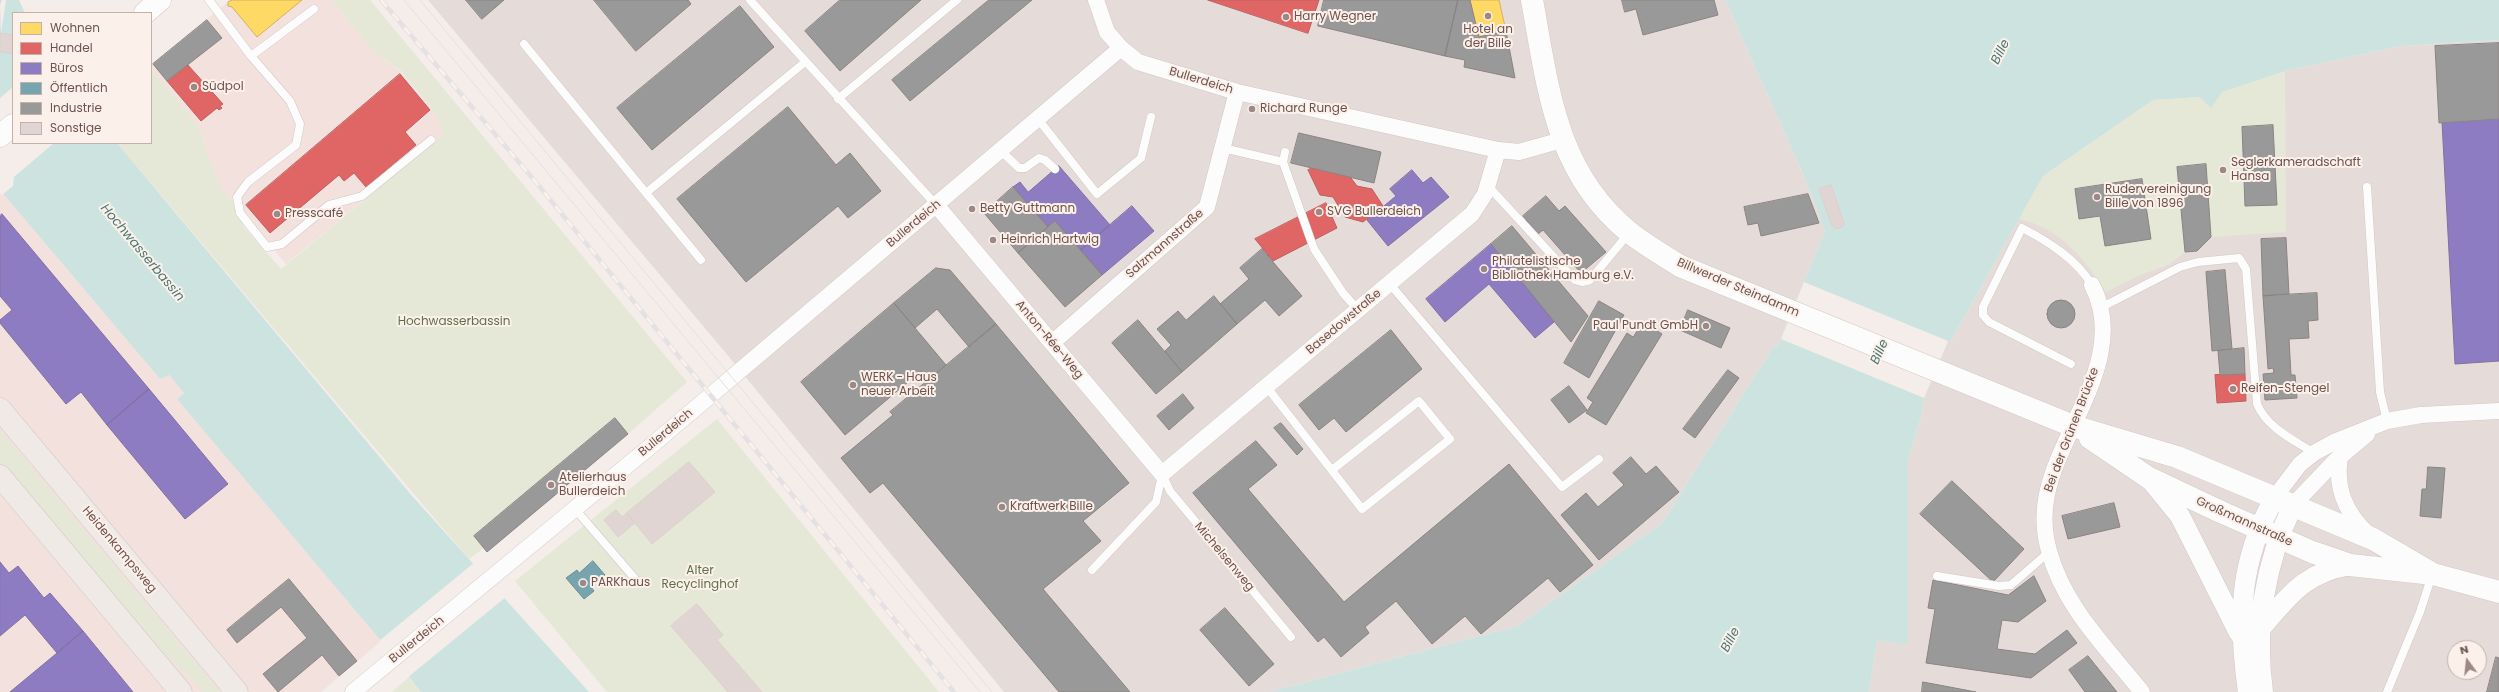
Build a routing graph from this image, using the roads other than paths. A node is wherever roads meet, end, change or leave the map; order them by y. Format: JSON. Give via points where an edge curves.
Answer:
{"nodes":[{"id":1,"x":160,"y":0,"type":"edge"},
{"id":2,"x":209,"y":0,"type":"edge"},
{"id":3,"x":750,"y":0,"type":"edge"},
{"id":4,"x":958,"y":0,"type":"edge"},
{"id":5,"x":1096,"y":0,"type":"edge"},
{"id":6,"x":1532,"y":0,"type":"edge"},
{"id":7,"x":314,"y":9,"type":"dead end"},
{"id":8,"x":146,"y":12,"type":"edge"},
{"id":9,"x":524,"y":44,"type":"dead end"},
{"id":10,"x":1121,"y":48,"type":"junction"},
{"id":11,"x":251,"y":56,"type":"junction"},
{"id":12,"x":806,"y":62,"type":"junction"},
{"id":13,"x":1237,"y":92,"type":"junction"},
{"id":14,"x":838,"y":99,"type":"junction"},
{"id":15,"x":1151,"y":117,"type":"dead end"},
{"id":16,"x":1038,"y":119,"type":"junction"},
{"id":17,"x":12,"y":126,"type":"edge"},
{"id":18,"x":0,"y":136,"type":"edge"},
{"id":19,"x":431,"y":140,"type":"dead end"},
{"id":20,"x":1562,"y":140,"type":"junction"},
{"id":21,"x":1222,"y":148,"type":"junction"},
{"id":22,"x":1001,"y":150,"type":"junction"},
{"id":23,"x":1498,"y":150,"type":"junction"},
{"id":24,"x":1285,"y":152,"type":"dead end"},
{"id":25,"x":1283,"y":162,"type":"junction"},
{"id":26,"x":1055,"y":169,"type":"dead end"},
{"id":27,"x":1488,"y":186,"type":"junction"},
{"id":28,"x":2367,"y":187,"type":"dead end"},
{"id":29,"x":646,"y":193,"type":"junction"},
{"id":30,"x":936,"y":206,"type":"junction"},
{"id":31,"x":1629,"y":232,"type":"junction"},
{"id":32,"x":701,"y":260,"type":"dead end"},
{"id":33,"x":1389,"y":283,"type":"junction"},
{"id":34,"x":2092,"y":285,"type":"joint"},
{"id":35,"x":2102,"y":307,"type":"junction"},
{"id":36,"x":1358,"y":310,"type":"junction"},
{"id":37,"x":1052,"y":343,"type":"junction"},
{"id":38,"x":2071,"y":364,"type":"dead end"},
{"id":39,"x":1936,"y":370,"type":"joint"},
{"id":40,"x":1266,"y":386,"type":"junction"},
{"id":41,"x":0,"y":409,"type":"edge"},
{"id":42,"x":2499,"y":411,"type":"edge"},
{"id":43,"x":2386,"y":421,"type":"junction"},
{"id":44,"x":2073,"y":426,"type":"junction"},
{"id":45,"x":2314,"y":453,"type":"junction"},
{"id":46,"x":2340,"y":456,"type":"junction"},
{"id":47,"x":1598,"y":459,"type":"dead end"},
{"id":48,"x":1332,"y":470,"type":"junction"},
{"id":49,"x":1162,"y":474,"type":"junction"},
{"id":50,"x":0,"y":476,"type":"edge"},
{"id":51,"x":2149,"y":478,"type":"junction"},
{"id":52,"x":2284,"y":501,"type":"junction"},
{"id":53,"x":575,"y":510,"type":"junction"},
{"id":54,"x":2259,"y":529,"type":"junction"},
{"id":55,"x":2279,"y":538,"type":"junction"},
{"id":56,"x":2373,"y":539,"type":"junction"},
{"id":57,"x":2049,"y":552,"type":"junction"},
{"id":58,"x":2350,"y":565,"type":"junction"},
{"id":59,"x":1092,"y":570,"type":"dead end"},
{"id":60,"x":2433,"y":574,"type":"junction"},
{"id":61,"x":1937,"y":576,"type":"dead end"},
{"id":62,"x":637,"y":581,"type":"dead end"},
{"id":63,"x":2499,"y":592,"type":"edge"},
{"id":64,"x":2260,"y":629,"type":"junction"},
{"id":65,"x":1291,"y":637,"type":"dead end"},
{"id":66,"x":2241,"y":639,"type":"junction"},
{"id":67,"x":181,"y":692,"type":"edge"},
{"id":68,"x":237,"y":692,"type":"edge"},
{"id":69,"x":353,"y":692,"type":"edge"},
{"id":70,"x":2142,"y":692,"type":"edge"},
{"id":71,"x":2248,"y":692,"type":"edge"},
{"id":72,"x":2263,"y":692,"type":"edge"},
{"id":73,"x":2387,"y":692,"type":"edge"}],
"edges":[{"from":1,"to":8,"type":"main road"},
{"from":2,"to":11,"type":"lane"},
{"from":3,"to":12,"type":"lane"},
{"from":4,"to":14,"type":"lane"},
{"from":5,"to":10,"type":"street","via":[[1107,32]]},
{"from":6,"to":20,"type":"main road","name":"Billwerder Steindamm","via":[[1549,92]]},
{"from":7,"to":11,"type":"lane"},
{"from":9,"to":29,"type":"lane"},
{"from":10,"to":13,"type":"street","name":"Bullerdeich","via":[[1138,62]]},
{"from":10,"to":16,"type":"street","name":"Bullerdeich"},
{"from":11,"to":19,"type":"lane","via":[[290,101],[300,124],[296,145],[248,182],[236,197],[240,213],[267,247],[282,244],[329,204],[362,196]]},
{"from":12,"to":14,"type":"lane"},
{"from":12,"to":29,"type":"lane"},
{"from":13,"to":21,"type":"street","name":"Salzmannstraße"},
{"from":13,"to":23,"type":"street","name":"Bullerdeich"},
{"from":14,"to":30,"type":"lane"},
{"from":15,"to":16,"type":"lane","via":[[1140,158],[1097,194]]},
{"from":16,"to":22,"type":"street","name":"Bullerdeich"},
{"from":17,"to":18,"type":"main road"},
{"from":20,"to":23,"type":"street","name":"Bullerdeich","via":[[1519,152]]},
{"from":20,"to":31,"type":"main road","name":"Billwerder Steindamm","via":[[1580,176]]},
{"from":21,"to":25,"type":"lane"},
{"from":21,"to":37,"type":"street","name":"Salzmannstraße","via":[[1207,207]]},
{"from":22,"to":26,"type":"lane","via":[[1019,168],[1024,168],[1039,158]]},
{"from":22,"to":30,"type":"street","name":"Bullerdeich"},
{"from":23,"to":27,"type":"street","name":"Basedowstraße"},
{"from":24,"to":25,"type":"lane"},
{"from":25,"to":36,"type":"lane","via":[[1314,250],[1343,294]]},
{"from":27,"to":31,"type":"lane","via":[[1574,280],[1590,280]]},
{"from":27,"to":33,"type":"street","name":"Basedowstraße","via":[[1472,214]]},
{"from":28,"to":43,"type":"lane","via":[[2380,386]]},
{"from":29,"to":32,"type":"lane"},
{"from":30,"to":37,"type":"street","name":"Anton-Rée-Weg"},
{"from":30,"to":53,"type":"street","name":"Bullerdeich"},
{"from":31,"to":39,"type":"main road","name":"Billwerder Steindamm","via":[[1680,266]]},
{"from":33,"to":36,"type":"street","name":"Basedowstraße"},
{"from":33,"to":47,"type":"lane","via":[[1562,487]]},
{"from":34,"to":35,"type":"street","name":"Bei der Grünen Brücke"},
{"from":34,"to":38,"type":"lane","via":[[2072,261],[2022,228],[1983,307],[1983,315],[1989,322]]},
{"from":35,"to":44,"type":"street","name":"Bei der Grünen Brücke","via":[[2102,338],[2097,368]]},
{"from":35,"to":45,"type":"lane","via":[[2180,267],[2198,262],[2239,258],[2246,269],[2257,404],[2264,417],[2276,428]]},
{"from":36,"to":40,"type":"street","name":"Basedowstraße"},
{"from":37,"to":49,"type":"street","name":"Anton-Rée-Weg"},
{"from":39,"to":44,"type":"main road","name":"Großmannstraße"},
{"from":40,"to":48,"type":"lane"},
{"from":40,"to":49,"type":"street","name":"Basedowstraße"},
{"from":41,"to":68,"type":"main road","name":"Heidenkampsweg"},
{"from":42,"to":43,"type":"street","via":[[2421,415]]},
{"from":43,"to":45,"type":"street"},
{"from":43,"to":46,"type":"street"},
{"from":44,"to":51,"type":"main road","name":"Großmannstraße"},
{"from":44,"to":52,"type":"main road","name":"Großmannstraße","via":[[2177,457]]},
{"from":44,"to":57,"type":"street","name":"Bei der Grünen Brücke","via":[[2046,495],[2044,524]]},
{"from":45,"to":52,"type":"street","via":[[2300,464]]},
{"from":46,"to":52,"type":"street"},
{"from":46,"to":56,"type":"street","via":[[2338,475],[2342,500],[2358,525]]},
{"from":48,"to":48,"type":"lane","via":[[1362,509],[1450,439],[1419,401]]},
{"from":49,"to":59,"type":"lane","via":[[1156,502]]},
{"from":49,"to":65,"type":"lane","name":"Michelsenweg","via":[[1170,491]]},
{"from":50,"to":67,"type":"main road"},
{"from":51,"to":54,"type":"main road","name":"Großmannstraße"},
{"from":51,"to":66,"type":"street","via":[[2180,516]]},
{"from":52,"to":54,"type":"street"},
{"from":52,"to":55,"type":"street"},
{"from":52,"to":56,"type":"main road","name":"Großmannstraße"},
{"from":53,"to":62,"type":"lane"},
{"from":53,"to":69,"type":"street","name":"Bullerdeich"},
{"from":54,"to":55,"type":"main road","name":"Großmannstraße"},
{"from":54,"to":66,"type":"street","via":[[2243,586]]},
{"from":55,"to":58,"type":"main road","name":"Großmannstraße"},
{"from":55,"to":64,"type":"street","via":[[2263,598]]},
{"from":56,"to":60,"type":"main road","name":"Großmannstraße"},
{"from":57,"to":61,"type":"lane","via":[[2011,585],[1999,586]]},
{"from":57,"to":70,"type":"street","name":"Bei der Grünen Brücke","via":[[2065,592],[2076,611]]},
{"from":58,"to":60,"type":"main road","name":"Großmannstraße"},
{"from":58,"to":64,"type":"street","via":[[2316,574],[2298,586]]},
{"from":60,"to":63,"type":"main road","name":"Großmannstraße"},
{"from":60,"to":73,"type":"lane"},
{"from":64,"to":72,"type":"street"},
{"from":66,"to":71,"type":"street"}]}
